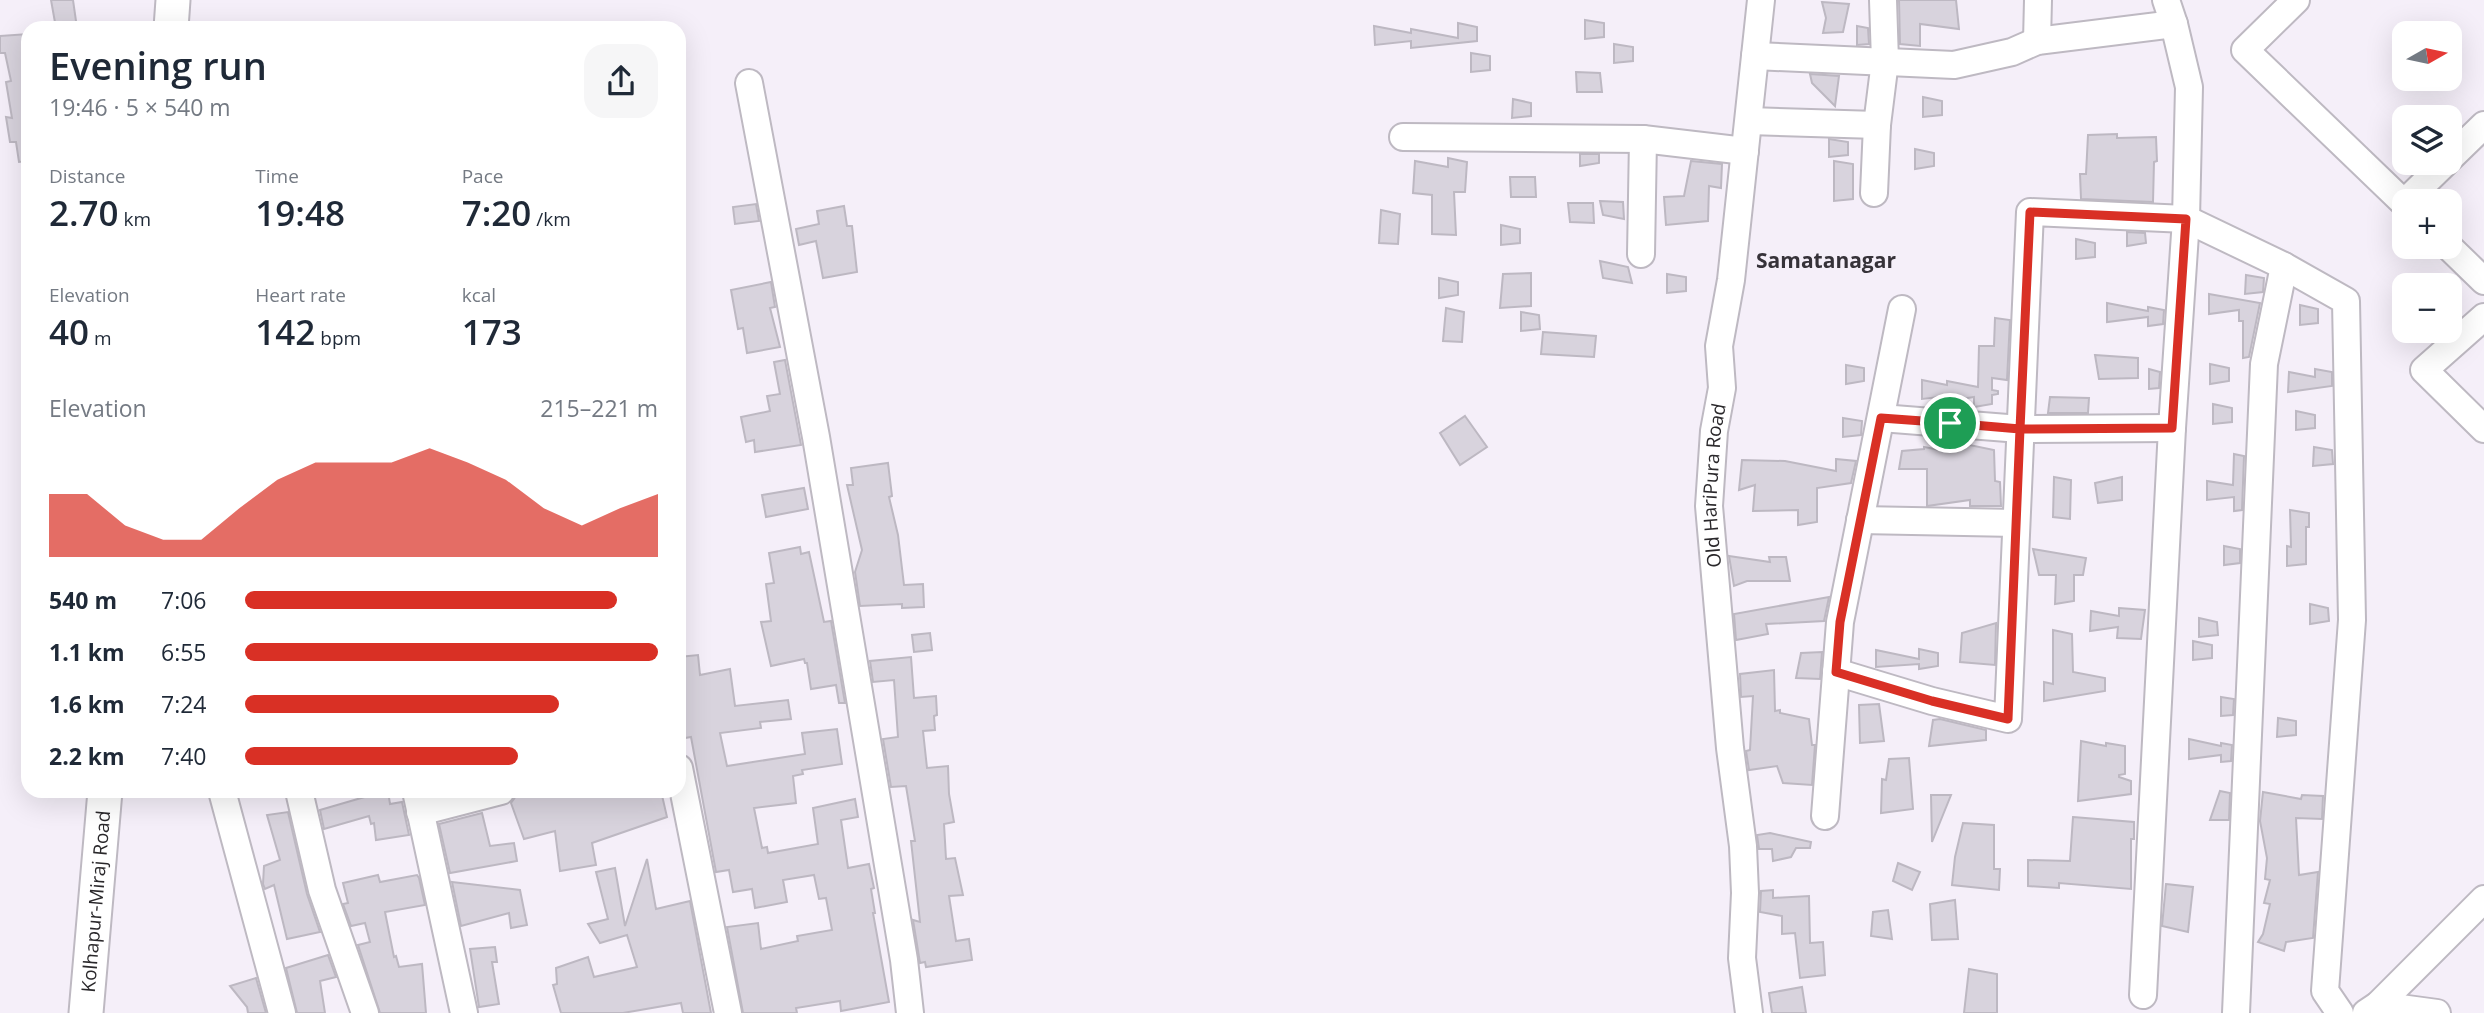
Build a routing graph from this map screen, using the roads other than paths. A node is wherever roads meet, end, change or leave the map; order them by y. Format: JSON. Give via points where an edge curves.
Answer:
{"nodes":[{"id":1,"x":173,"y":0,"type":"edge"},
{"id":2,"x":1761,"y":0,"type":"edge"},
{"id":3,"x":1883,"y":0,"type":"edge"},
{"id":4,"x":2038,"y":0,"type":"edge"},
{"id":5,"x":2296,"y":0,"type":"edge"},
{"id":6,"x":2170,"y":12,"type":"edge"},
{"id":7,"x":172,"y":21,"type":"edge"},
{"id":8,"x":2037,"y":41,"type":"junction"},
{"id":9,"x":1755,"y":56,"type":"junction"},
{"id":10,"x":1885,"y":61,"type":"junction"},
{"id":11,"x":750,"y":83,"type":"dead end"},
{"id":12,"x":1749,"y":121,"type":"junction"},
{"id":13,"x":1877,"y":125,"type":"junction"},
{"id":14,"x":2484,"y":125,"type":"edge"},
{"id":15,"x":1403,"y":137,"type":"dead end"},
{"id":16,"x":1643,"y":139,"type":"junction"},
{"id":17,"x":2462,"y":146,"type":"edge"},
{"id":18,"x":1745,"y":151,"type":"junction"},
{"id":19,"x":2433,"y":175,"type":"edge"},
{"id":20,"x":2419,"y":189,"type":"edge"},
{"id":21,"x":2392,"y":191,"type":"edge"},
{"id":22,"x":1874,"y":193,"type":"dead end"},
{"id":23,"x":2186,"y":219,"type":"junction"},
{"id":24,"x":1641,"y":254,"type":"dead end"},
{"id":25,"x":2461,"y":259,"type":"edge"},
{"id":26,"x":2284,"y":266,"type":"junction"},
{"id":27,"x":2484,"y":281,"type":"edge"},
{"id":28,"x":1902,"y":309,"type":"dead end"},
{"id":29,"x":2484,"y":317,"type":"edge"},
{"id":30,"x":1881,"y":418,"type":"junction"},
{"id":31,"x":2172,"y":428,"type":"junction"},
{"id":32,"x":2020,"y":429,"type":"junction"},
{"id":33,"x":2484,"y":429,"type":"edge"},
{"id":34,"x":1860,"y":520,"type":"junction"},
{"id":35,"x":2016,"y":523,"type":"junction"},
{"id":36,"x":1836,"y":672,"type":"junction"},
{"id":37,"x":104,"y":798,"type":"edge"},
{"id":38,"x":224,"y":798,"type":"edge"},
{"id":39,"x":301,"y":798,"type":"edge"},
{"id":40,"x":443,"y":798,"type":"edge"},
{"id":41,"x":685,"y":798,"type":"edge"},
{"id":42,"x":418,"y":801,"type":"edge"},
{"id":43,"x":1825,"y":816,"type":"dead end"},
{"id":44,"x":2484,"y":899,"type":"edge"},
{"id":45,"x":2143,"y":995,"type":"dead end"},
{"id":46,"x":2372,"y":1009,"type":"edge"},
{"id":47,"x":86,"y":1013,"type":"edge"},
{"id":48,"x":282,"y":1013,"type":"edge"},
{"id":49,"x":365,"y":1013,"type":"edge"},
{"id":50,"x":464,"y":1013,"type":"edge"},
{"id":51,"x":728,"y":1013,"type":"edge"},
{"id":52,"x":910,"y":1013,"type":"edge"},
{"id":53,"x":1749,"y":1013,"type":"edge"},
{"id":54,"x":2236,"y":1013,"type":"edge"},
{"id":55,"x":2340,"y":1013,"type":"edge"},
{"id":56,"x":2437,"y":1013,"type":"edge"}],
"edges":[{"from":1,"to":7,"type":"main road"},
{"from":2,"to":9,"type":"street","name":"Old HariPura Road"},
{"from":3,"to":10,"type":"street"},
{"from":4,"to":8,"type":"street"},
{"from":5,"to":21,"type":"street","via":[[2245,50]]},
{"from":6,"to":8,"type":"street"},
{"from":6,"to":23,"type":"street","via":[[2189,87]]},
{"from":8,"to":10,"type":"street","via":[[2012,52],[1954,65]]},
{"from":9,"to":10,"type":"street"},
{"from":9,"to":12,"type":"street","name":"Old HariPura Road"},
{"from":10,"to":13,"type":"street"},
{"from":11,"to":52,"type":"street","via":[[818,451]]},
{"from":12,"to":13,"type":"street"},
{"from":12,"to":18,"type":"street","name":"Old HariPura Road"},
{"from":13,"to":22,"type":"street"},
{"from":14,"to":17,"type":"street"},
{"from":15,"to":16,"type":"street"},
{"from":16,"to":18,"type":"street"},
{"from":16,"to":24,"type":"street"},
{"from":18,"to":53,"type":"street","name":"Old HariPura Road","via":[[1719,346],[1722,388],[1709,506],[1743,846],[1742,958]]},
{"from":19,"to":20,"type":"street"},
{"from":23,"to":26,"type":"street"},
{"from":23,"to":31,"type":"street"},
{"from":23,"to":32,"type":"street","via":[[2030,212]]},
{"from":25,"to":27,"type":"street"},
{"from":26,"to":54,"type":"street","via":[[2264,364]]},
{"from":26,"to":55,"type":"street","via":[[2346,301],[2352,620],[2325,991]]},
{"from":28,"to":30,"type":"street"},
{"from":29,"to":33,"type":"street","via":[[2424,370]]},
{"from":30,"to":32,"type":"street"},
{"from":30,"to":34,"type":"street"},
{"from":31,"to":32,"type":"street"},
{"from":31,"to":45,"type":"street"},
{"from":32,"to":35,"type":"street"},
{"from":34,"to":35,"type":"street"},
{"from":34,"to":36,"type":"street","via":[[1840,622]]},
{"from":35,"to":36,"type":"street","via":[[2008,719]]},
{"from":36,"to":43,"type":"street"},
{"from":37,"to":47,"type":"main road","name":"Kolhapur-Miraj Road"},
{"from":38,"to":48,"type":"street"},
{"from":39,"to":49,"type":"street","via":[[322,890]]},
{"from":40,"to":42,"type":"street"},
{"from":41,"to":51,"type":"street"},
{"from":42,"to":50,"type":"street"},
{"from":44,"to":46,"type":"street"},
{"from":46,"to":56,"type":"street"}]}
